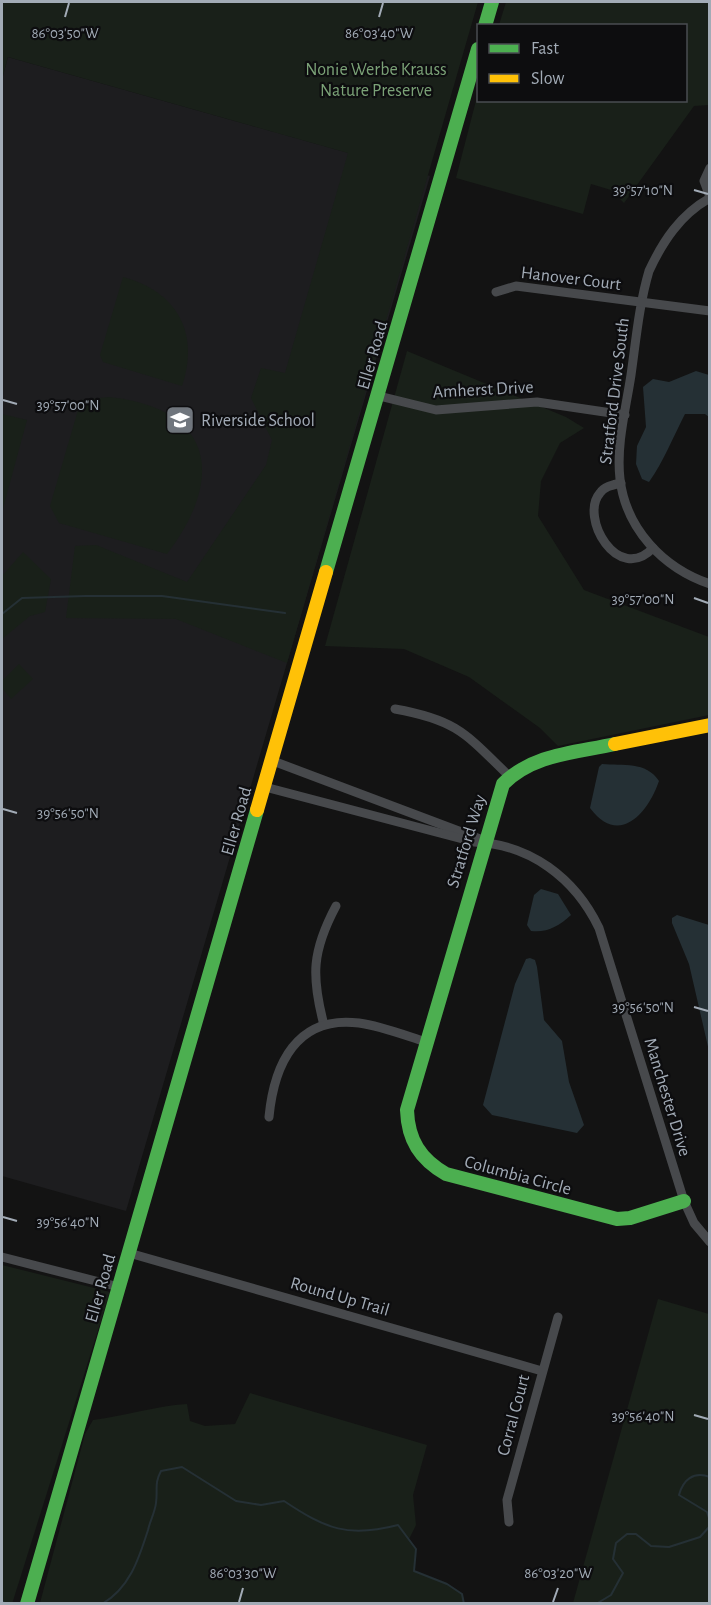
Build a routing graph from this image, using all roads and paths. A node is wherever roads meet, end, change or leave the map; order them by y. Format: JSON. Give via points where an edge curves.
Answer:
{"nodes":[{"id":1,"x":492,"y":2,"type":"edge"},
{"id":2,"x":486,"y":24,"type":"edge"},
{"id":3,"x":477,"y":53,"type":"edge"},
{"id":4,"x":710,"y":168,"type":"edge"},
{"id":5,"x":710,"y":198,"type":"edge"},
{"id":6,"x":496,"y":292,"type":"dead end"},
{"id":7,"x":642,"y":303,"type":"junction"},
{"id":8,"x":710,"y":311,"type":"edge"},
{"id":9,"x":379,"y":396,"type":"junction"},
{"id":10,"x":625,"y":415,"type":"junction"},
{"id":11,"x":621,"y":483,"type":"junction"},
{"id":12,"x":653,"y":548,"type":"junction"},
{"id":13,"x":710,"y":584,"type":"edge"},
{"id":14,"x":395,"y":709,"type":"dead end"},
{"id":15,"x":710,"y":725,"type":"edge"},
{"id":16,"x":273,"y":761,"type":"junction"},
{"id":17,"x":509,"y":776,"type":"junction"},
{"id":18,"x":265,"y":786,"type":"junction"},
{"id":19,"x":484,"y":842,"type":"junction"},
{"id":20,"x":336,"y":906,"type":"dead end"},
{"id":21,"x":324,"y":1025,"type":"junction"},
{"id":22,"x":426,"y":1042,"type":"junction"},
{"id":23,"x":414,"y":1084,"type":"joint"},
{"id":24,"x":269,"y":1117,"type":"dead end"},
{"id":25,"x":684,"y":1201,"type":"junction"},
{"id":26,"x":710,"y":1242,"type":"edge"},
{"id":27,"x":129,"y":1253,"type":"junction"},
{"id":28,"x":2,"y":1257,"type":"edge"},
{"id":29,"x":119,"y":1287,"type":"junction"},
{"id":30,"x":558,"y":1317,"type":"dead end"},
{"id":31,"x":542,"y":1371,"type":"junction"},
{"id":32,"x":509,"y":1522,"type":"dead end"},
{"id":33,"x":29,"y":1597,"type":"edge"}],
"edges":[{"from":1,"to":2,"type":"street"},
{"from":3,"to":9,"type":"street","name":"Eller Road"},
{"from":4,"to":5,"type":"street","via":[[704,181]]},
{"from":5,"to":7,"type":"street","name":"Stratford Drive South","via":[[681,220],[659,249]]},
{"from":6,"to":7,"type":"street","name":"Hanover Court","via":[[516,286]]},
{"from":7,"to":8,"type":"street","name":"Hanover Court"},
{"from":7,"to":10,"type":"street","name":"Stratford Drive South"},
{"from":9,"to":10,"type":"street","name":"Amherst Drive","via":[[436,411],[537,402]]},
{"from":9,"to":16,"type":"street","name":"Eller Road"},
{"from":10,"to":11,"type":"street","name":"Stratford Drive South"},
{"from":11,"to":12,"type":"street","name":"Stratford Drive South","via":[[629,513]]},
{"from":11,"to":12,"type":"street","name":"Stratford Drive South","via":[[604,489],[596,500],[595,516],[601,534],[614,552],[628,560],[639,560]]},
{"from":12,"to":13,"type":"street","name":"Stratford Drive South","via":[[684,574]]},
{"from":14,"to":17,"type":"street","via":[[455,726]]},
{"from":15,"to":17,"type":"street","via":[[538,760]]},
{"from":16,"to":18,"type":"street","name":"Eller Road"},
{"from":16,"to":19,"type":"street","name":"Manchester Drive"},
{"from":17,"to":19,"type":"street","name":"Stratford Way","via":[[496,800]]},
{"from":18,"to":19,"type":"street","name":"Manchester Drive"},
{"from":18,"to":27,"type":"street","name":"Eller Road"},
{"from":19,"to":22,"type":"street","name":"Stratford Way"},
{"from":19,"to":25,"type":"street","name":"Manchester Drive","via":[[548,865],[568,881],[590,909]]},
{"from":20,"to":21,"type":"street","via":[[322,936],[314,968],[314,986]]},
{"from":21,"to":22,"type":"street","via":[[358,1023]]},
{"from":21,"to":24,"type":"street","via":[[297,1042],[279,1068]]},
{"from":22,"to":23,"type":"street","name":"Stratford Way"},
{"from":23,"to":25,"type":"street","name":"Columbia Circle","via":[[407,1110],[410,1140],[430,1166],[446,1174],[617,1219]]},
{"from":25,"to":26,"type":"street","name":"Manchester Drive","via":[[694,1223]]},
{"from":27,"to":29,"type":"street","name":"Eller Road"},
{"from":27,"to":31,"type":"street","name":"Round Up Trail"},
{"from":28,"to":29,"type":"street"},
{"from":29,"to":33,"type":"street","name":"Eller Road"},
{"from":30,"to":31,"type":"street","name":"Corral Court"},
{"from":31,"to":32,"type":"street","name":"Corral Court","via":[[507,1500]]}]}
